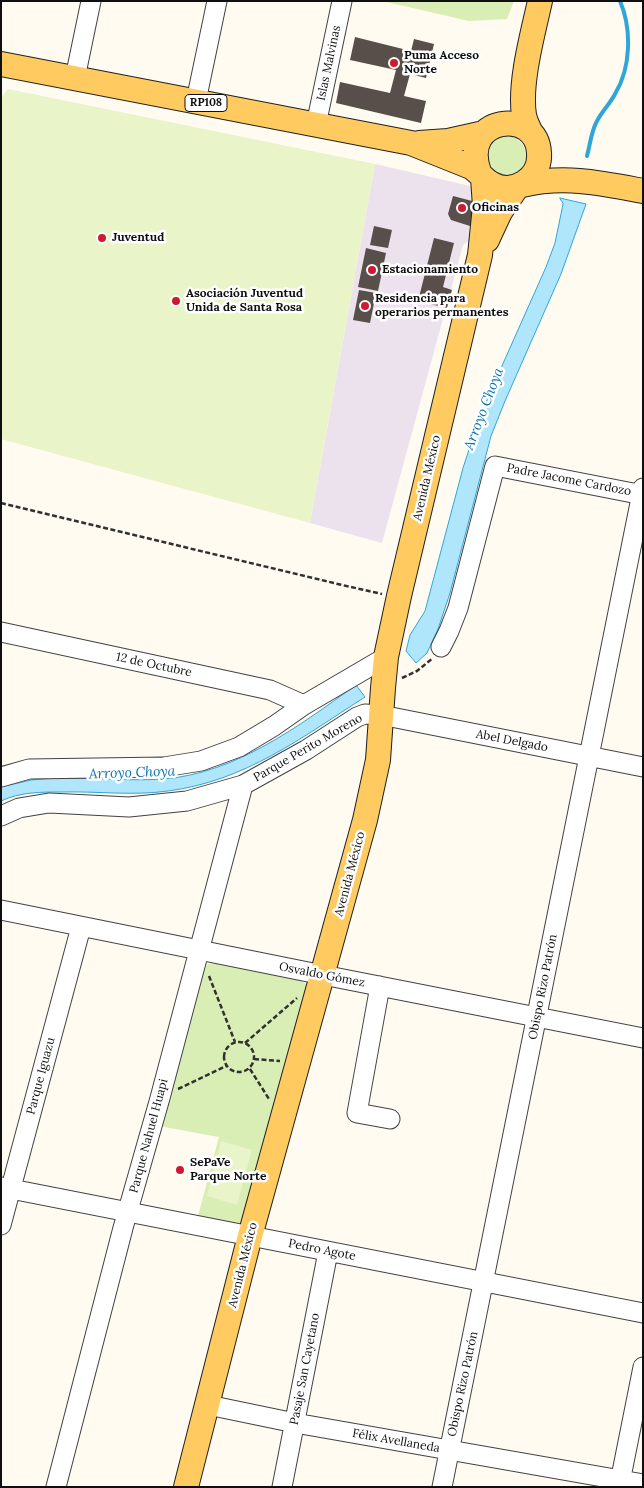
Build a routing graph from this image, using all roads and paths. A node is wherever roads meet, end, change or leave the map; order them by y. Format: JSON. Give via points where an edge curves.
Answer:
{"nodes":[{"id":1,"x":91,"y":1,"type":"edge"},
{"id":2,"x":217,"y":1,"type":"edge"},
{"id":3,"x":342,"y":1,"type":"edge"},
{"id":4,"x":540,"y":1,"type":"edge"},
{"id":5,"x":1,"y":64,"type":"edge"},
{"id":6,"x":525,"y":77,"type":"junction"},
{"id":7,"x":75,"y":78,"type":"junction"},
{"id":8,"x":196,"y":102,"type":"junction"},
{"id":9,"x":316,"y":125,"type":"junction"},
{"id":10,"x":488,"y":130,"type":"junction"},
{"id":11,"x":534,"y":137,"type":"junction"},
{"id":12,"x":412,"y":143,"type":"junction"},
{"id":13,"x":481,"y":175,"type":"junction"},
{"id":14,"x":594,"y":181,"type":"junction"},
{"id":15,"x":520,"y":186,"type":"junction"},
{"id":16,"x":643,"y":191,"type":"edge"},
{"id":17,"x":480,"y":255,"type":"junction"},
{"id":18,"x":642,"y":492,"type":"edge"},
{"id":19,"x":1,"y":503,"type":"edge"},
{"id":20,"x":399,"y":596,"type":"junction"},
{"id":21,"x":1,"y":632,"type":"edge"},
{"id":22,"x":441,"y":647,"type":"joint"},
{"id":23,"x":386,"y":657,"type":"junction"},
{"id":24,"x":383,"y":688,"type":"junction"},
{"id":25,"x":304,"y":706,"type":"junction"},
{"id":26,"x":381,"y":716,"type":"junction"},
{"id":27,"x":589,"y":756,"type":"junction"},
{"id":28,"x":643,"y":767,"type":"edge"},
{"id":29,"x":1,"y":776,"type":"edge"},
{"id":30,"x":243,"y":785,"type":"junction"},
{"id":31,"x":1,"y":816,"type":"edge"},
{"id":32,"x":1,"y":910,"type":"edge"},
{"id":33,"x":81,"y":927,"type":"junction"},
{"id":34,"x":199,"y":950,"type":"junction"},
{"id":35,"x":323,"y":975,"type":"junction"},
{"id":36,"x":380,"y":986,"type":"junction"},
{"id":37,"x":301,"y":994,"type":"dead end"},
{"id":38,"x":537,"y":1018,"type":"junction"},
{"id":39,"x":643,"y":1038,"type":"edge"},
{"id":40,"x":235,"y":1042,"type":"junction"},
{"id":41,"x":245,"y":1043,"type":"junction"},
{"id":42,"x":254,"y":1060,"type":"junction"},
{"id":43,"x":299,"y":1062,"type":"junction"},
{"id":44,"x":226,"y":1066,"type":"junction"},
{"id":45,"x":250,"y":1069,"type":"junction"},
{"id":46,"x":160,"y":1098,"type":"junction"},
{"id":47,"x":390,"y":1118,"type":"dead end"},
{"id":48,"x":282,"y":1120,"type":"junction"},
{"id":49,"x":6,"y":1187,"type":"edge"},
{"id":50,"x":129,"y":1211,"type":"junction"},
{"id":51,"x":1,"y":1225,"type":"edge"},
{"id":52,"x":250,"y":1236,"type":"junction"},
{"id":53,"x":328,"y":1252,"type":"junction"},
{"id":54,"x":484,"y":1282,"type":"junction"},
{"id":55,"x":643,"y":1313,"type":"edge"},
{"id":56,"x":643,"y":1367,"type":"edge"},
{"id":57,"x":208,"y":1405,"type":"junction"},
{"id":58,"x":295,"y":1423,"type":"junction"},
{"id":59,"x":450,"y":1450,"type":"junction"},
{"id":60,"x":619,"y":1483,"type":"edge"},
{"id":61,"x":643,"y":1484,"type":"edge"},
{"id":62,"x":56,"y":1487,"type":"edge"},
{"id":63,"x":186,"y":1487,"type":"edge"},
{"id":64,"x":282,"y":1487,"type":"edge"},
{"id":65,"x":442,"y":1487,"type":"edge"}],
"edges":[{"from":1,"to":7,"type":"street"},
{"from":2,"to":8,"type":"street"},
{"from":3,"to":9,"type":"street","name":"Islas Malvinas"},
{"from":4,"to":6,"type":"main road"},
{"from":5,"to":7,"type":"main road","number":"RP108"},
{"from":6,"to":10,"type":"main road","via":[[511,105]]},
{"from":6,"to":11,"type":"main road","via":[[524,114]]},
{"from":7,"to":8,"type":"main road","number":"RP108"},
{"from":8,"to":9,"type":"main road","number":"RP108"},
{"from":9,"to":12,"type":"main road","number":"RP108"},
{"from":10,"to":11,"type":"main road","number":"RP108","via":[[502,124],[513,124]]},
{"from":10,"to":12,"type":"main road","number":"RP108","via":[[448,141]]},
{"from":10,"to":13,"type":"main road","via":[[478,142],[475,152]]},
{"from":11,"to":14,"type":"main road","number":"RP108","via":[[557,162]]},
{"from":11,"to":15,"type":"main road","via":[[539,161],[530,179]]},
{"from":12,"to":13,"type":"main road","number":"RP108","via":[[457,161]]},
{"from":13,"to":15,"type":"main road","number":"RP108","via":[[499,187]]},
{"from":13,"to":17,"type":"main road","name":"Avenida México","via":[[485,206]]},
{"from":14,"to":15,"type":"main road","number":"RP108","via":[[546,181]]},
{"from":14,"to":16,"type":"main road","number":"RP108"},
{"from":15,"to":17,"type":"main road","name":"Avenida México","via":[[500,212]]},
{"from":17,"to":20,"type":"main road","name":"Avenida México"},
{"from":18,"to":22,"type":"street","name":"Padre Jacome Cardozo","via":[[495,466],[458,608]]},
{"from":18,"to":27,"type":"street","name":"Obispo Rizo Patrón"},
{"from":19,"to":20,"type":"path"},
{"from":20,"to":23,"type":"main road","name":"Avenida México"},
{"from":21,"to":25,"type":"street","name":"12 de Octubre","via":[[270,690]]},
{"from":22,"to":24,"type":"path","via":[[417,671]]},
{"from":23,"to":24,"type":"main road","name":"Avenida México"},
{"from":23,"to":25,"type":"street"},
{"from":24,"to":26,"type":"main road","name":"Avenida México"},
{"from":25,"to":29,"type":"street","via":[[239,747],[202,761],[164,767],[29,769]]},
{"from":26,"to":27,"type":"street","name":"Abel Delgado"},
{"from":26,"to":30,"type":"street","name":"Parque Perito Moreno","via":[[366,714],[357,717]]},
{"from":26,"to":35,"type":"main road","name":"Avenida México","via":[[373,788]]},
{"from":27,"to":28,"type":"street","name":"Abel Delgado"},
{"from":27,"to":38,"type":"street","name":"Obispo Rizo Patrón"},
{"from":30,"to":31,"type":"street","name":"Parque Perito Moreno","via":[[187,801],[129,807],[49,803],[19,808]]},
{"from":30,"to":34,"type":"street","name":"Parque Nahuel Huapi"},
{"from":32,"to":33,"type":"street","name":"Osvaldo Gómez"},
{"from":33,"to":34,"type":"street","name":"Osvaldo Gómez"},
{"from":33,"to":49,"type":"street","name":"Parque Iguazu"},
{"from":34,"to":35,"type":"street","name":"Osvaldo Gómez"},
{"from":34,"to":40,"type":"path"},
{"from":34,"to":46,"type":"street","name":"Parque Nahuel Huapi"},
{"from":35,"to":36,"type":"street","name":"Osvaldo Gómez"},
{"from":35,"to":43,"type":"main road","name":"Avenida México"},
{"from":36,"to":38,"type":"street","name":"Osvaldo Gómez"},
{"from":36,"to":47,"type":"street","via":[[357,1113]]},
{"from":37,"to":41,"type":"path"},
{"from":38,"to":39,"type":"street","name":"Osvaldo Gómez"},
{"from":38,"to":54,"type":"street","name":"Obispo Rizo Patrón"},
{"from":40,"to":41,"type":"path"},
{"from":40,"to":44,"type":"path","via":[[224,1052]]},
{"from":41,"to":42,"type":"path","via":[[252,1049]]},
{"from":42,"to":43,"type":"path"},
{"from":42,"to":45,"type":"path"},
{"from":43,"to":48,"type":"main road","name":"Avenida México"},
{"from":44,"to":45,"type":"path","via":[[240,1073]]},
{"from":44,"to":46,"type":"path"},
{"from":45,"to":48,"type":"path"},
{"from":46,"to":50,"type":"street","name":"Parque Nahuel Huapi"},
{"from":48,"to":52,"type":"main road","name":"Avenida México"},
{"from":49,"to":50,"type":"street","name":"Pedro Agote"},
{"from":49,"to":51,"type":"street","name":"Parque Iguazu"},
{"from":50,"to":52,"type":"street","name":"Pedro Agote"},
{"from":50,"to":62,"type":"street","name":"Parque Nahuel Huapi"},
{"from":52,"to":53,"type":"street","name":"Pedro Agote"},
{"from":52,"to":57,"type":"main road","name":"Avenida México"},
{"from":53,"to":54,"type":"street","name":"Pedro Agote"},
{"from":53,"to":58,"type":"street","name":"Pasaje San Cayetano"},
{"from":54,"to":55,"type":"street","name":"Pedro Agote"},
{"from":54,"to":59,"type":"street","name":"Obispo Rizo Patrón"},
{"from":56,"to":60,"type":"street"},
{"from":57,"to":58,"type":"street","name":"Félix Avellaneda"},
{"from":57,"to":63,"type":"main road","name":"Avenida México"},
{"from":58,"to":59,"type":"street","name":"Félix Avellaneda"},
{"from":58,"to":64,"type":"street","name":"Pasaje San Cayetano"},
{"from":59,"to":60,"type":"street","name":"Félix Avellaneda"},
{"from":59,"to":65,"type":"street","name":"Obispo Rizo Patrón"},
{"from":60,"to":61,"type":"street","name":"Félix Avellaneda"}]}
